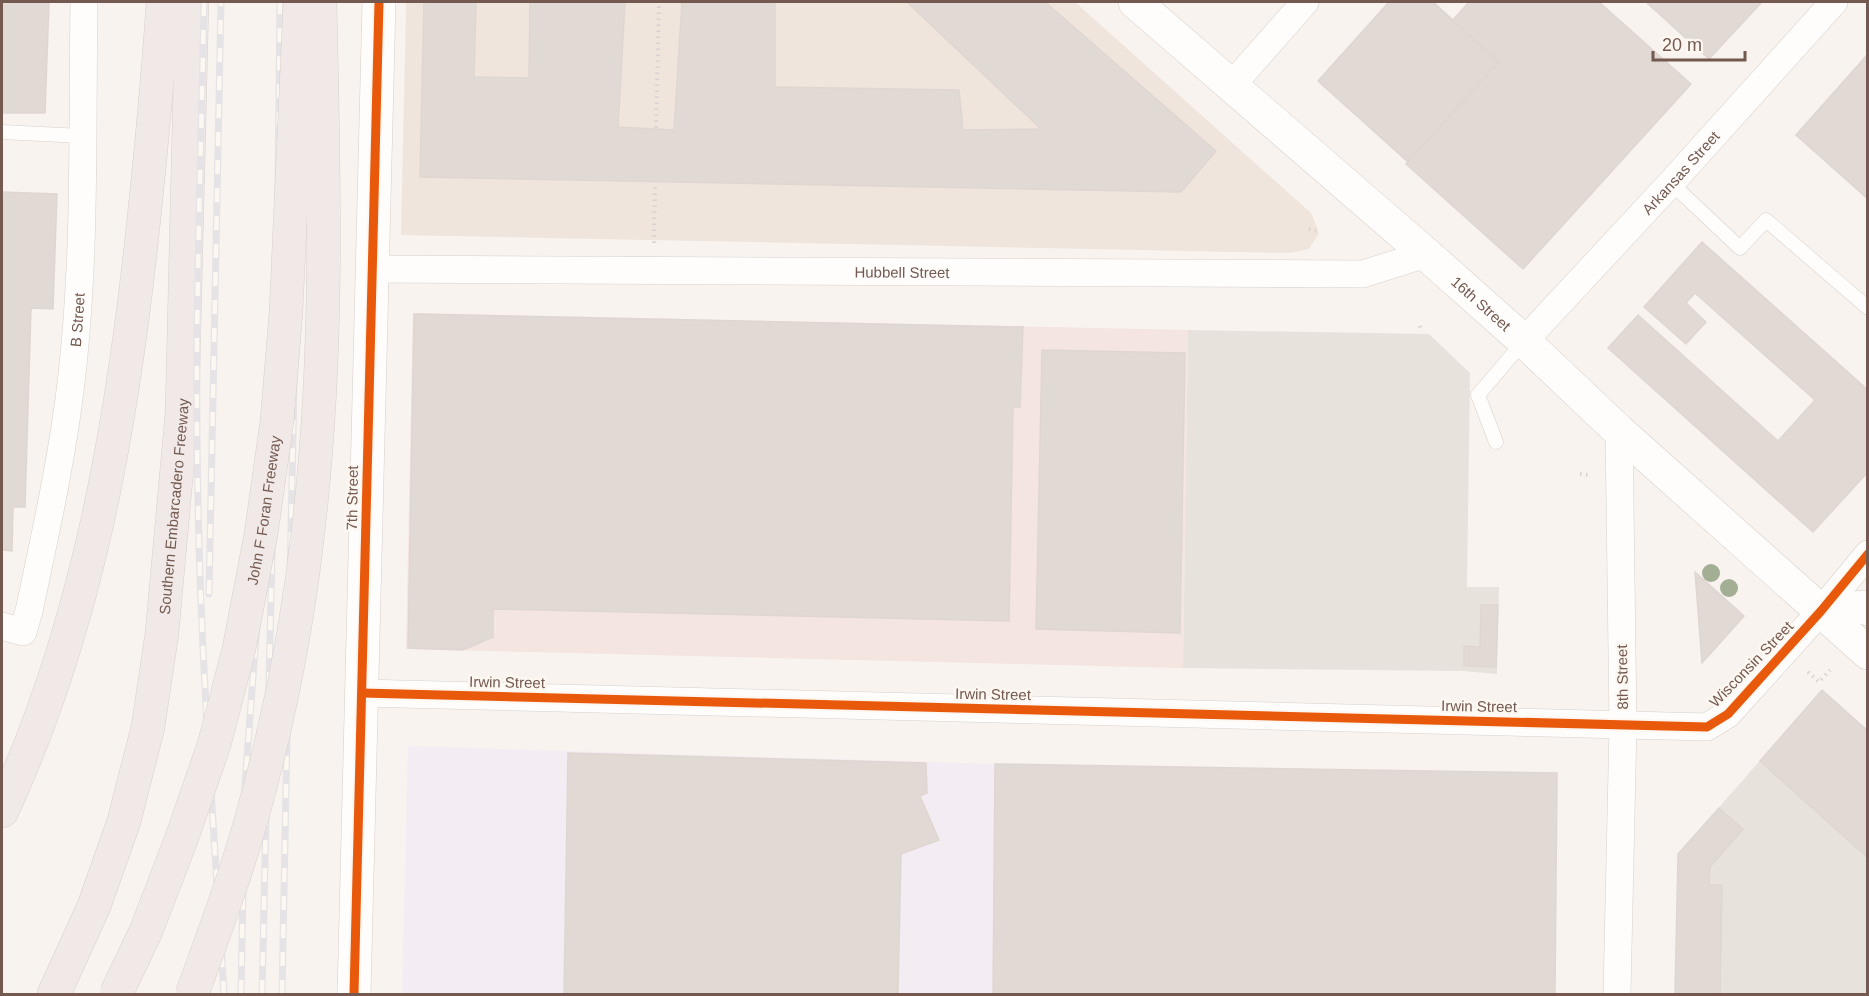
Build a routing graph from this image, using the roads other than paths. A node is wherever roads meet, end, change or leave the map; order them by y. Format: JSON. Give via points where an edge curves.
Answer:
{"nodes":[{"id":1,"x":84,"y":2,"type":"edge"},
{"id":2,"x":163,"y":2,"type":"edge"},
{"id":3,"x":192,"y":2,"type":"edge"},
{"id":4,"x":300,"y":2,"type":"edge"},
{"id":5,"x":320,"y":2,"type":"edge"},
{"id":6,"x":379,"y":2,"type":"edge"},
{"id":7,"x":1135,"y":2,"type":"edge"},
{"id":8,"x":1305,"y":2,"type":"edge"},
{"id":9,"x":1834,"y":2,"type":"edge"},
{"id":10,"x":1231,"y":86,"type":"junction"},
{"id":11,"x":2,"y":132,"type":"edge"},
{"id":12,"x":82,"y":136,"type":"junction"},
{"id":13,"x":1671,"y":183,"type":"junction"},
{"id":14,"x":1426,"y":254,"type":"junction"},
{"id":15,"x":372,"y":269,"type":"junction"},
{"id":16,"x":1868,"y":308,"type":"edge"},
{"id":17,"x":1524,"y":341,"type":"junction"},
{"id":18,"x":1619,"y":431,"type":"junction"},
{"id":19,"x":1496,"y":442,"type":"dead end"},
{"id":20,"x":1868,"y":554,"type":"edge"},
{"id":21,"x":1868,"y":609,"type":"edge"},
{"id":22,"x":1821,"y":611,"type":"junction"},
{"id":23,"x":12,"y":629,"type":"edge"},
{"id":24,"x":1868,"y":653,"type":"edge"},
{"id":25,"x":362,"y":693,"type":"junction"},
{"id":26,"x":1623,"y":725,"type":"junction"},
{"id":27,"x":2,"y":811,"type":"edge"},
{"id":28,"x":54,"y":994,"type":"edge"},
{"id":29,"x":116,"y":994,"type":"edge"},
{"id":30,"x":192,"y":994,"type":"edge"},
{"id":31,"x":354,"y":994,"type":"edge"},
{"id":32,"x":1617,"y":994,"type":"edge"}],
"edges":[{"from":1,"to":12,"type":"street","name":"B Street"},
{"from":2,"to":27,"type":"highway","via":[[135,304],[102,503],[76,606],[48,694]]},
{"from":3,"to":28,"type":"highway","name":"Southern Embarcadero Freeway","via":[[182,413],[162,633],[148,728],[124,822],[94,906]]},
{"from":4,"to":29,"type":"highway","name":"John F Foran Freeway","bridge":true,"via":[[286,312],[278,421],[261,534],[239,649],[214,746],[146,931]]},
{"from":5,"to":30,"type":"highway","bridge":true,"via":[[323,306],[309,524],[295,620],[256,802]]},
{"from":6,"to":15,"type":"main road","name":"7th Street"},
{"from":7,"to":10,"type":"main road","name":"16th Street"},
{"from":8,"to":10,"type":"street"},
{"from":9,"to":13,"type":"street","name":"Arkansas Street"},
{"from":10,"to":14,"type":"main road","name":"16th Street"},
{"from":11,"to":12,"type":"lane"},
{"from":12,"to":23,"type":"street","name":"B Street","via":[[79,280],[61,460],[29,611]]},
{"from":13,"to":16,"type":"lane","via":[[1740,248],[1766,220]]},
{"from":13,"to":17,"type":"street","name":"Arkansas Street"},
{"from":14,"to":15,"type":"street","name":"Hubbell Street","via":[[1363,273]]},
{"from":14,"to":17,"type":"main road","name":"16th Street"},
{"from":15,"to":25,"type":"main road","name":"7th Street"},
{"from":17,"to":18,"type":"main road","name":"16th Street"},
{"from":17,"to":19,"type":"lane","via":[[1479,395]]},
{"from":18,"to":22,"type":"main road","name":"16th Street"},
{"from":18,"to":26,"type":"street","name":"8th Street"},
{"from":20,"to":22,"type":"street","name":"Wisconsin Street"},
{"from":21,"to":22,"type":"main road"},
{"from":22,"to":24,"type":"main road","name":"16th Street"},
{"from":22,"to":26,"type":"street","name":"Wisconsin Street","via":[[1728,714],[1707,727]]},
{"from":25,"to":26,"type":"street","name":"Irwin Street"},
{"from":25,"to":31,"type":"main road","name":"7th Street"},
{"from":26,"to":32,"type":"street","name":"8th Street"}]}
